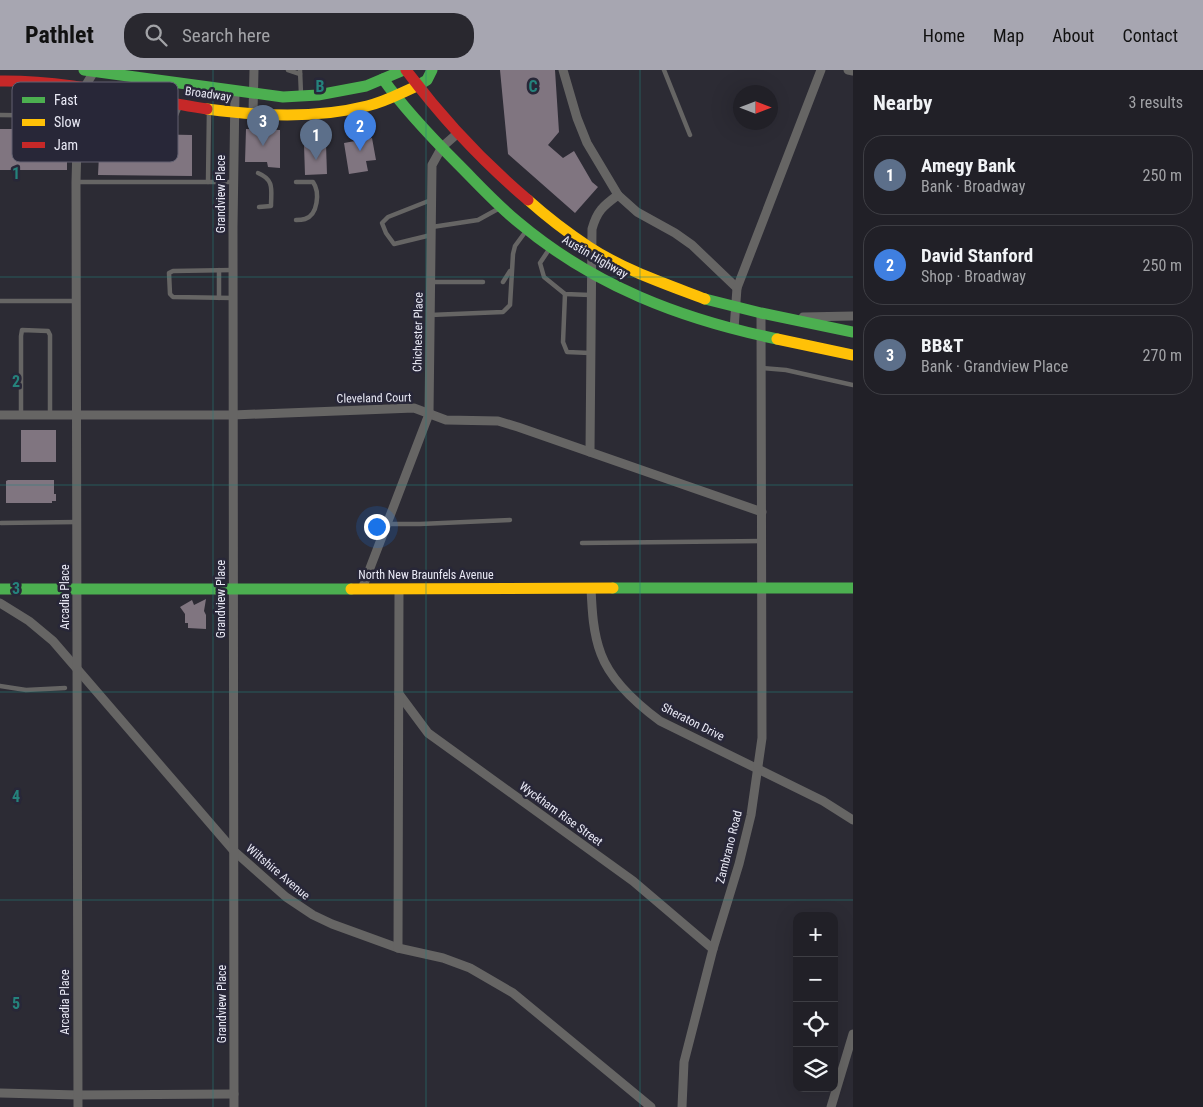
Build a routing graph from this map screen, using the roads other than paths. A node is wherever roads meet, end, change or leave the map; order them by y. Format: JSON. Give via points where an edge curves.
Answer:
{"nodes":[{"id":1,"x":91,"y":70,"type":"edge"},
{"id":2,"x":254,"y":70,"type":"edge"},
{"id":3,"x":288,"y":70,"type":"edge"},
{"id":4,"x":405,"y":70,"type":"edge"},
{"id":5,"x":432,"y":70,"type":"edge"},
{"id":6,"x":563,"y":70,"type":"edge"},
{"id":7,"x":664,"y":70,"type":"edge"},
{"id":8,"x":821,"y":70,"type":"edge"},
{"id":9,"x":848,"y":70,"type":"edge"},
{"id":10,"x":853,"y":71,"type":"edge"},
{"id":11,"x":300,"y":72,"type":"edge"},
{"id":12,"x":383,"y":79,"type":"junction"},
{"id":13,"x":0,"y":81,"type":"edge"},
{"id":14,"x":33,"y":82,"type":"edge"},
{"id":15,"x":86,"y":82,"type":"edge"},
{"id":16,"x":173,"y":82,"type":"edge"},
{"id":17,"x":178,"y":83,"type":"edge"},
{"id":18,"x":417,"y":86,"type":"junction"},
{"id":19,"x":235,"y":91,"type":"junction"},
{"id":20,"x":255,"y":94,"type":"junction"},
{"id":21,"x":301,"y":96,"type":"junction"},
{"id":22,"x":394,"y":96,"type":"junction"},
{"id":23,"x":180,"y":104,"type":"joint"},
{"id":24,"x":178,"y":108,"type":"edge"},
{"id":25,"x":209,"y":108,"type":"junction"},
{"id":26,"x":234,"y":112,"type":"junction"},
{"id":27,"x":253,"y":113,"type":"junction"},
{"id":28,"x":458,"y":133,"type":"junction"},
{"id":29,"x":690,"y":135,"type":"dead end"},
{"id":30,"x":442,"y":147,"type":"junction"},
{"id":31,"x":76,"y":162,"type":"edge"},
{"id":32,"x":258,"y":173,"type":"dead end"},
{"id":33,"x":76,"y":182,"type":"junction"},
{"id":34,"x":208,"y":182,"type":"junction"},
{"id":35,"x":234,"y":182,"type":"junction"},
{"id":36,"x":296,"y":182,"type":"dead end"},
{"id":37,"x":618,"y":195,"type":"junction"},
{"id":38,"x":432,"y":199,"type":"junction"},
{"id":39,"x":259,"y":207,"type":"dead end"},
{"id":40,"x":501,"y":207,"type":"junction"},
{"id":41,"x":296,"y":220,"type":"dead end"},
{"id":42,"x":527,"y":229,"type":"junction"},
{"id":43,"x":431,"y":231,"type":"junction"},
{"id":44,"x":551,"y":247,"type":"junction"},
{"id":45,"x":590,"y":248,"type":"junction"},
{"id":46,"x":219,"y":270,"type":"junction"},
{"id":47,"x":233,"y":270,"type":"junction"},
{"id":48,"x":511,"y":270,"type":"junction"},
{"id":49,"x":590,"y":272,"type":"junction"},
{"id":50,"x":431,"y":282,"type":"junction"},
{"id":51,"x":483,"y":282,"type":"dead end"},
{"id":52,"x":503,"y":282,"type":"dead end"},
{"id":53,"x":737,"y":288,"type":"junction"},
{"id":54,"x":565,"y":294,"type":"junction"},
{"id":55,"x":590,"y":295,"type":"junction"},
{"id":56,"x":219,"y":298,"type":"junction"},
{"id":57,"x":233,"y":298,"type":"junction"},
{"id":58,"x":77,"y":301,"type":"junction"},
{"id":59,"x":0,"y":302,"type":"edge"},
{"id":60,"x":735,"y":307,"type":"junction"},
{"id":61,"x":761,"y":313,"type":"junction"},
{"id":62,"x":430,"y":315,"type":"junction"},
{"id":63,"x":853,"y":316,"type":"edge"},
{"id":64,"x":783,"y":317,"type":"junction"},
{"id":65,"x":734,"y":329,"type":"junction"},
{"id":66,"x":853,"y":332,"type":"edge"},
{"id":67,"x":761,"y":335,"type":"junction"},
{"id":68,"x":590,"y":353,"type":"junction"},
{"id":69,"x":853,"y":354,"type":"edge"},
{"id":70,"x":761,"y":368,"type":"junction"},
{"id":71,"x":853,"y":385,"type":"edge"},
{"id":72,"x":429,"y":414,"type":"junction"},
{"id":73,"x":0,"y":415,"type":"edge"},
{"id":74,"x":20,"y":415,"type":"junction"},
{"id":75,"x":50,"y":415,"type":"junction"},
{"id":76,"x":77,"y":415,"type":"junction"},
{"id":77,"x":233,"y":415,"type":"junction"},
{"id":78,"x":590,"y":452,"type":"junction"},
{"id":79,"x":762,"y":512,"type":"junction"},
{"id":80,"x":510,"y":520,"type":"dead end"},
{"id":81,"x":77,"y":522,"type":"junction"},
{"id":82,"x":1,"y":523,"type":"edge"},
{"id":83,"x":387,"y":524,"type":"junction"},
{"id":84,"x":762,"y":541,"type":"junction"},
{"id":85,"x":582,"y":544,"type":"dead end"},
{"id":86,"x":399,"y":588,"type":"junction"},
{"id":87,"x":591,"y":588,"type":"junction"},
{"id":88,"x":762,"y":588,"type":"junction"},
{"id":89,"x":853,"y":588,"type":"edge"},
{"id":90,"x":0,"y":589,"type":"edge"},
{"id":91,"x":78,"y":589,"type":"junction"},
{"id":92,"x":234,"y":589,"type":"junction"},
{"id":93,"x":362,"y":589,"type":"junction"},
{"id":94,"x":0,"y":603,"type":"edge"},
{"id":95,"x":78,"y":669,"type":"junction"},
{"id":96,"x":0,"y":686,"type":"edge"},
{"id":97,"x":65,"y":688,"type":"dead end"},
{"id":98,"x":399,"y":694,"type":"junction"},
{"id":99,"x":757,"y":768,"type":"junction"},
{"id":100,"x":853,"y":820,"type":"edge"},
{"id":101,"x":234,"y":852,"type":"junction"},
{"id":102,"x":398,"y":948,"type":"junction"},
{"id":103,"x":713,"y":949,"type":"junction"},
{"id":104,"x":853,"y":1034,"type":"edge"},
{"id":105,"x":0,"y":1093,"type":"edge"},
{"id":106,"x":234,"y":1094,"type":"junction"},
{"id":107,"x":78,"y":1095,"type":"junction"},
{"id":108,"x":78,"y":1107,"type":"edge"},
{"id":109,"x":234,"y":1107,"type":"edge"},
{"id":110,"x":651,"y":1107,"type":"edge"},
{"id":111,"x":682,"y":1107,"type":"edge"},
{"id":112,"x":831,"y":1107,"type":"edge"}],
"edges":[{"from":1,"to":15,"type":"street","name":"Arcadia Place"},
{"from":1,"to":16,"type":"main road","name":"Broadway"},
{"from":2,"to":20,"type":"street"},
{"from":3,"to":11,"type":"lane"},
{"from":4,"to":12,"type":"main road","name":"Broadway"},
{"from":4,"to":18,"type":"main road","name":"Austin Highway"},
{"from":5,"to":18,"type":"main road","name":"Broadway","via":[[428,80]]},
{"from":6,"to":37,"type":"street","via":[[586,143]]},
{"from":7,"to":29,"type":"lane"},
{"from":8,"to":53,"type":"street"},
{"from":9,"to":10,"type":"street"},
{"from":11,"to":21,"type":"lane"},
{"from":12,"to":21,"type":"main road","name":"Broadway","via":[[366,86]]},
{"from":12,"to":22,"type":"main road","name":"Austin Highway"},
{"from":13,"to":14,"type":"main road","name":"Broadway"},
{"from":17,"to":19,"type":"main road","name":"Broadway"},
{"from":18,"to":22,"type":"main road","name":"Broadway"},
{"from":18,"to":28,"type":"main road","name":"Austin Highway"},
{"from":19,"to":20,"type":"main road","name":"Broadway"},
{"from":19,"to":26,"type":"street","name":"Grandview Place"},
{"from":20,"to":21,"type":"main road","name":"Broadway"},
{"from":20,"to":27,"type":"street"},
{"from":22,"to":27,"type":"main road","name":"Broadway","via":[[368,106],[329,113]]},
{"from":22,"to":30,"type":"main road","name":"Austin Highway"},
{"from":23,"to":24,"type":"lane"},
{"from":23,"to":25,"type":"main road","name":"Broadway"},
{"from":25,"to":26,"type":"main road","name":"Broadway"},
{"from":25,"to":34,"type":"lane"},
{"from":26,"to":27,"type":"main road","name":"Broadway"},
{"from":26,"to":35,"type":"street","name":"Grandview Place"},
{"from":28,"to":30,"type":"street","name":"Chichester Place"},
{"from":28,"to":45,"type":"main road","name":"Austin Highway","via":[[520,194]]},
{"from":30,"to":38,"type":"street","name":"Chichester Place","via":[[432,165]]},
{"from":30,"to":40,"type":"main road","name":"Austin Highway"},
{"from":31,"to":33,"type":"street","name":"Arcadia Place"},
{"from":32,"to":39,"type":"lane","via":[[271,182],[271,206]]},
{"from":33,"to":34,"type":"lane"},
{"from":33,"to":58,"type":"street","name":"Arcadia Place"},
{"from":34,"to":35,"type":"lane"},
{"from":35,"to":47,"type":"street","name":"Grandview Place"},
{"from":36,"to":41,"type":"lane","via":[[313,182],[317,202],[313,213],[306,219]]},
{"from":37,"to":45,"type":"street","via":[[596,216]]},
{"from":37,"to":53,"type":"street","via":[[637,212],[692,245]]},
{"from":38,"to":43,"type":"street","name":"Chichester Place"},
{"from":38,"to":43,"type":"lane","via":[[388,217],[382,224],[394,244]]},
{"from":40,"to":42,"type":"main road","name":"Austin Highway"},
{"from":40,"to":43,"type":"lane","via":[[478,220]]},
{"from":42,"to":44,"type":"main road","name":"Austin Highway"},
{"from":42,"to":48,"type":"lane","via":[[515,246]]},
{"from":43,"to":50,"type":"street","name":"Chichester Place"},
{"from":44,"to":49,"type":"main road","name":"Austin Highway"},
{"from":44,"to":54,"type":"lane","via":[[540,263],[544,277]]},
{"from":45,"to":49,"type":"street"},
{"from":45,"to":60,"type":"main road","name":"Austin Highway","via":[[670,286]]},
{"from":46,"to":47,"type":"lane"},
{"from":46,"to":56,"type":"lane"},
{"from":46,"to":56,"type":"lane","via":[[172,271],[169,274],[173,297]]},
{"from":47,"to":57,"type":"street","name":"Grandview Place"},
{"from":48,"to":52,"type":"lane"},
{"from":48,"to":62,"type":"lane","via":[[510,305],[503,312]]},
{"from":49,"to":55,"type":"street"},
{"from":49,"to":65,"type":"main road","name":"Austin Highway","via":[[662,307]]},
{"from":50,"to":51,"type":"lane"},
{"from":50,"to":62,"type":"street","name":"Chichester Place"},
{"from":53,"to":60,"type":"street"},
{"from":54,"to":55,"type":"lane"},
{"from":54,"to":68,"type":"lane","via":[[563,342],[567,352]]},
{"from":55,"to":68,"type":"street"},
{"from":56,"to":57,"type":"lane"},
{"from":57,"to":77,"type":"street","name":"Grandview Place"},
{"from":58,"to":59,"type":"lane"},
{"from":58,"to":76,"type":"street","name":"Arcadia Place"},
{"from":60,"to":61,"type":"main road","name":"Austin Highway"},
{"from":60,"to":65,"type":"street"},
{"from":61,"to":64,"type":"main road","name":"Austin Highway"},
{"from":61,"to":67,"type":"street","name":"Zambrano Road"},
{"from":62,"to":72,"type":"street","name":"Chichester Place"},
{"from":63,"to":64,"type":"street"},
{"from":64,"to":66,"type":"main road","name":"Austin Highway"},
{"from":65,"to":67,"type":"main road","name":"Austin Highway"},
{"from":67,"to":69,"type":"main road","name":"Austin Highway"},
{"from":67,"to":70,"type":"street","name":"Zambrano Road"},
{"from":68,"to":78,"type":"street"},
{"from":70,"to":71,"type":"lane","via":[[786,370]]},
{"from":70,"to":79,"type":"street","name":"Zambrano Road"},
{"from":72,"to":77,"type":"street","name":"Cleveland Court","via":[[414,408]]},
{"from":72,"to":78,"type":"street","name":"Cleveland Court","via":[[446,420],[498,421]]},
{"from":72,"to":83,"type":"street","name":"Chichester Place"},
{"from":73,"to":74,"type":"street","name":"Cleveland Court"},
{"from":74,"to":75,"type":"street","name":"Cleveland Court"},
{"from":74,"to":75,"type":"lane","via":[[22,330],[48,331],[50,335]]},
{"from":75,"to":76,"type":"street","name":"Cleveland Court"},
{"from":76,"to":77,"type":"street","name":"Cleveland Court"},
{"from":76,"to":81,"type":"street","name":"Arcadia Place"},
{"from":77,"to":92,"type":"street","name":"Grandview Place"},
{"from":78,"to":79,"type":"street","name":"Cleveland Court"},
{"from":79,"to":84,"type":"street","name":"Zambrano Road"},
{"from":80,"to":83,"type":"lane"},
{"from":81,"to":82,"type":"lane"},
{"from":81,"to":91,"type":"street","name":"Arcadia Place"},
{"from":83,"to":93,"type":"street","name":"Chichester Place"},
{"from":84,"to":85,"type":"lane"},
{"from":84,"to":88,"type":"street","name":"Zambrano Road"},
{"from":86,"to":87,"type":"main road","name":"North New Braunfels Avenue"},
{"from":86,"to":93,"type":"main road","name":"North New Braunfels Avenue"},
{"from":86,"to":98,"type":"street"},
{"from":87,"to":88,"type":"main road","name":"North New Braunfels Avenue"},
{"from":87,"to":99,"type":"street","name":"Sheraton Drive","via":[[594,625],[601,654],[609,671],[631,696],[660,720]]},
{"from":88,"to":89,"type":"main road","name":"North New Braunfels Avenue"},
{"from":88,"to":99,"type":"street","name":"Zambrano Road","via":[[762,738]]},
{"from":90,"to":91,"type":"main road","name":"North New Braunfels Avenue"},
{"from":91,"to":92,"type":"main road","name":"North New Braunfels Avenue"},
{"from":91,"to":95,"type":"street","name":"Arcadia Place"},
{"from":92,"to":93,"type":"main road","name":"North New Braunfels Avenue"},
{"from":92,"to":101,"type":"street","name":"Grandview Place"},
{"from":94,"to":95,"type":"street","name":"Wiltshire Avenue","via":[[53,641]]},
{"from":95,"to":101,"type":"street","name":"Wiltshire Avenue"},
{"from":95,"to":107,"type":"street","name":"Arcadia Place"},
{"from":96,"to":97,"type":"lane","via":[[26,690]]},
{"from":98,"to":102,"type":"street"},
{"from":98,"to":103,"type":"street","name":"Wyckham Rise Street","via":[[428,732],[633,881]]},
{"from":99,"to":100,"type":"street","name":"Sheraton Drive"},
{"from":99,"to":103,"type":"street","name":"Zambrano Road","via":[[751,815]]},
{"from":101,"to":102,"type":"street","name":"Wiltshire Avenue","via":[[286,897],[313,915],[357,935]]},
{"from":101,"to":106,"type":"street","name":"Grandview Place"},
{"from":102,"to":110,"type":"street","name":"Wiltshire Avenue","via":[[470,968],[513,993]]},
{"from":103,"to":111,"type":"street","name":"Zambrano Road","via":[[684,1062]]},
{"from":104,"to":112,"type":"street"},
{"from":105,"to":107,"type":"street"},
{"from":106,"to":107,"type":"street"},
{"from":106,"to":109,"type":"street","name":"Grandview Place"},
{"from":107,"to":108,"type":"street","name":"Arcadia Place"}]}
